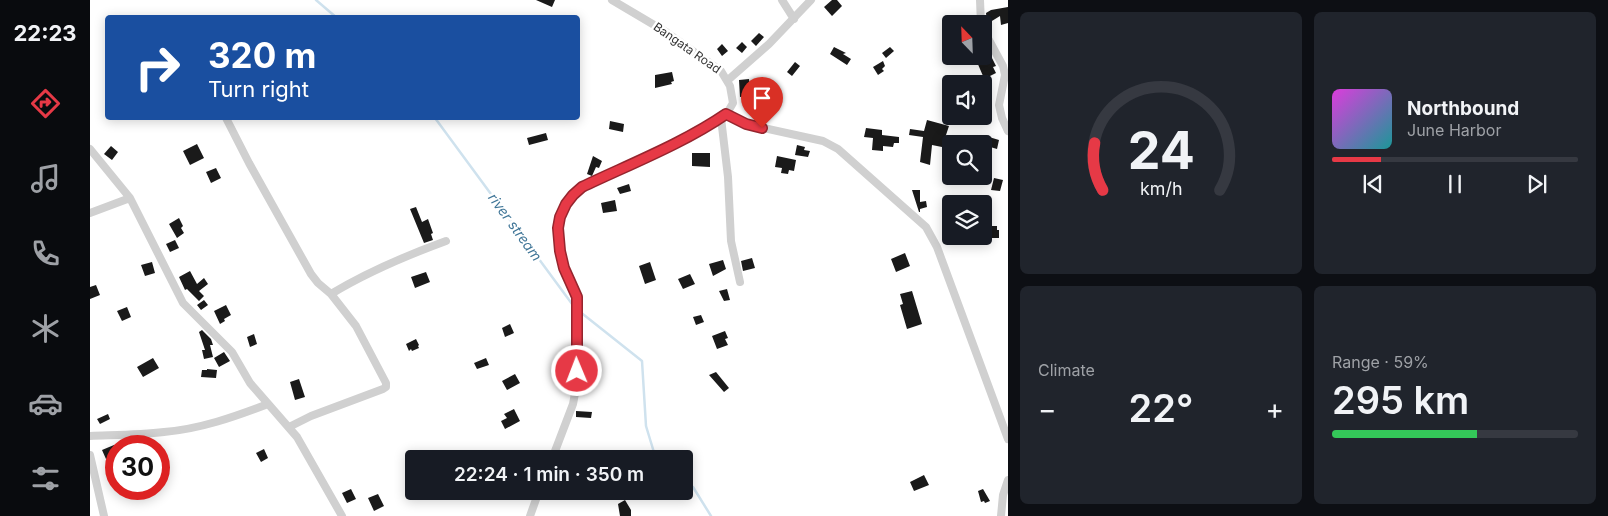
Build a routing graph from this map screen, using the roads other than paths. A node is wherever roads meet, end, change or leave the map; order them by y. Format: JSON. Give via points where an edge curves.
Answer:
{"nodes":[{"id":1,"x":612,"y":0,"type":"edge"},
{"id":2,"x":782,"y":0,"type":"edge"},
{"id":3,"x":811,"y":0,"type":"edge"},
{"id":4,"x":980,"y":0,"type":"edge"},
{"id":5,"x":979,"y":15,"type":"edge"},
{"id":6,"x":794,"y":19,"type":"junction"},
{"id":7,"x":992,"y":46,"type":"edge"},
{"id":8,"x":728,"y":80,"type":"junction"},
{"id":9,"x":723,"y":116,"type":"junction"},
{"id":10,"x":227,"y":120,"type":"edge"},
{"id":11,"x":1008,"y":131,"type":"edge"},
{"id":12,"x":90,"y":149,"type":"edge"},
{"id":13,"x":130,"y":198,"type":"junction"},
{"id":14,"x":90,"y":213,"type":"edge"},
{"id":15,"x":446,"y":241,"type":"dead end"},
{"id":16,"x":740,"y":282,"type":"dead end"},
{"id":17,"x":331,"y":294,"type":"junction"},
{"id":18,"x":268,"y":404,"type":"junction"},
{"id":19,"x":289,"y":427,"type":"junction"},
{"id":20,"x":90,"y":436,"type":"edge"},
{"id":21,"x":1008,"y":439,"type":"edge"},
{"id":22,"x":555,"y":450,"type":"edge"},
{"id":23,"x":90,"y":455,"type":"edge"},
{"id":24,"x":1008,"y":480,"type":"edge"},
{"id":25,"x":536,"y":500,"type":"edge"},
{"id":26,"x":104,"y":516,"type":"edge"},
{"id":27,"x":342,"y":516,"type":"edge"},
{"id":28,"x":530,"y":516,"type":"edge"},
{"id":29,"x":1001,"y":516,"type":"edge"}],
"edges":[{"from":1,"to":8,"type":"street","name":"Bangata Road","via":[[687,46]]},
{"from":2,"to":6,"type":"street"},
{"from":3,"to":6,"type":"street"},
{"from":4,"to":5,"type":"street"},
{"from":6,"to":8,"type":"street"},
{"from":7,"to":11,"type":"street","via":[[1006,75],[999,105]]},
{"from":8,"to":9,"type":"street","name":"Bangata Road","via":[[733,98],[731,108]]},
{"from":9,"to":16,"type":"street","name":"Bangata Road","via":[[731,241]]},
{"from":9,"to":21,"type":"street","via":[[823,141],[838,149],[926,227],[937,247]]},
{"from":9,"to":22,"type":"street","via":[[646,158],[582,187],[566,204],[560,217],[558,239],[564,268],[577,297],[576,388]]},
{"from":10,"to":17,"type":"street","via":[[311,274]]},
{"from":12,"to":13,"type":"street"},
{"from":13,"to":14,"type":"street"},
{"from":13,"to":18,"type":"street","via":[[183,303],[232,352],[250,383]]},
{"from":15,"to":17,"type":"street","via":[[404,256]]},
{"from":17,"to":19,"type":"street","via":[[356,326],[386,387]]},
{"from":18,"to":19,"type":"street"},
{"from":18,"to":20,"type":"street","via":[[230,419],[194,428]]},
{"from":19,"to":27,"type":"street"},
{"from":23,"to":26,"type":"street"},
{"from":24,"to":29,"type":"street"},
{"from":25,"to":28,"type":"street"}]}
